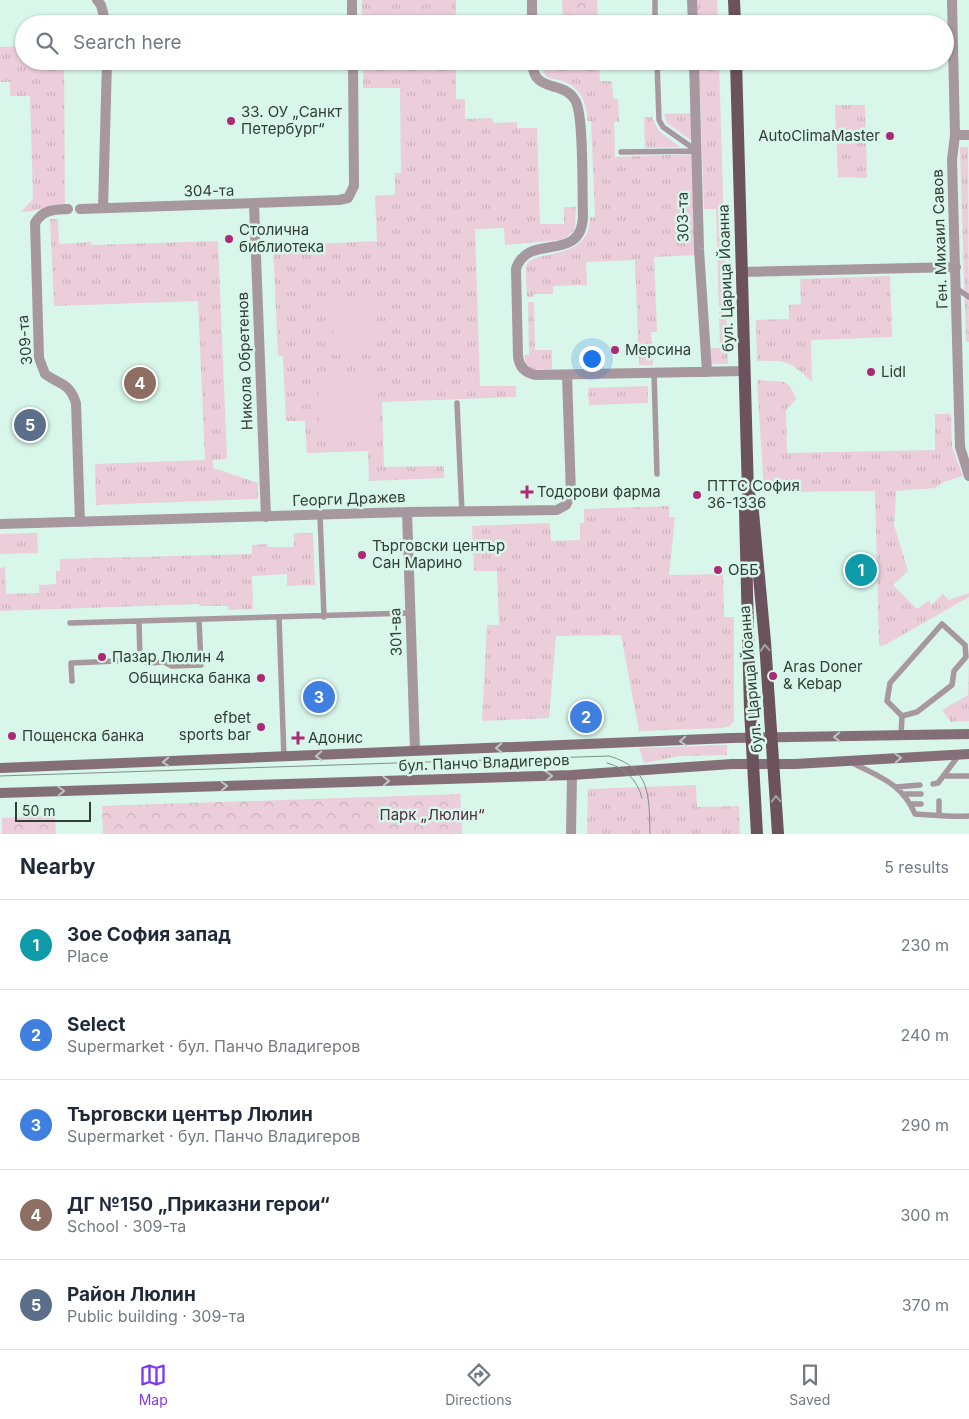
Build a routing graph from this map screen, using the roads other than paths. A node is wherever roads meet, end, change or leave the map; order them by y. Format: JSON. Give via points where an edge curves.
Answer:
{"nodes":[{"id":1,"x":97,"y":0,"type":"edge"},
{"id":2,"x":352,"y":0,"type":"edge"},
{"id":3,"x":532,"y":0,"type":"edge"},
{"id":4,"x":654,"y":0,"type":"edge"},
{"id":5,"x":692,"y":0,"type":"edge"},
{"id":6,"x":734,"y":0,"type":"edge"},
{"id":7,"x":952,"y":0,"type":"edge"},
{"id":8,"x":104,"y":15,"type":"edge"},
{"id":9,"x":352,"y":15,"type":"edge"},
{"id":10,"x":532,"y":15,"type":"edge"},
{"id":11,"x":655,"y":15,"type":"edge"},
{"id":12,"x":693,"y":15,"type":"edge"},
{"id":13,"x":735,"y":15,"type":"edge"},
{"id":14,"x":952,"y":15,"type":"edge"},
{"id":15,"x":107,"y":70,"type":"edge"},
{"id":16,"x":353,"y":70,"type":"edge"},
{"id":17,"x":534,"y":70,"type":"edge"},
{"id":18,"x":656,"y":70,"type":"edge"},
{"id":19,"x":694,"y":70,"type":"edge"},
{"id":20,"x":736,"y":70,"type":"edge"},
{"id":21,"x":954,"y":70,"type":"edge"},
{"id":22,"x":969,"y":135,"type":"edge"},
{"id":23,"x":955,"y":136,"type":"junction"},
{"id":24,"x":697,"y":151,"type":"junction"},
{"id":25,"x":621,"y":152,"type":"dead end"},
{"id":26,"x":254,"y":204,"type":"junction"},
{"id":27,"x":103,"y":208,"type":"junction"},
{"id":28,"x":80,"y":209,"type":"dead end"},
{"id":29,"x":68,"y":210,"type":"dead end"},
{"id":30,"x":956,"y":268,"type":"junction"},
{"id":31,"x":742,"y":272,"type":"junction"},
{"id":32,"x":956,"y":288,"type":"junction"},
{"id":33,"x":969,"y":297,"type":"edge"},
{"id":34,"x":744,"y":371,"type":"junction"},
{"id":35,"x":707,"y":372,"type":"junction"},
{"id":36,"x":654,"y":373,"type":"junction"},
{"id":37,"x":567,"y":375,"type":"junction"},
{"id":38,"x":457,"y":403,"type":"dead end"},
{"id":39,"x":657,"y":474,"type":"dead end"},
{"id":40,"x":969,"y":476,"type":"edge"},
{"id":41,"x":748,"y":493,"type":"junction"},
{"id":42,"x":407,"y":512,"type":"junction"},
{"id":43,"x":462,"y":513,"type":"junction"},
{"id":44,"x":320,"y":515,"type":"junction"},
{"id":45,"x":266,"y":517,"type":"junction"},
{"id":46,"x":80,"y":522,"type":"junction"},
{"id":47,"x":0,"y":524,"type":"edge"},
{"id":48,"x":410,"y":613,"type":"junction"},
{"id":49,"x":324,"y":616,"type":"junction"},
{"id":50,"x":279,"y":618,"type":"junction"},
{"id":51,"x":199,"y":620,"type":"junction"},
{"id":52,"x":139,"y":622,"type":"junction"},
{"id":53,"x":70,"y":623,"type":"dead end"},
{"id":54,"x":140,"y":660,"type":"junction"},
{"id":55,"x":72,"y":681,"type":"dead end"},
{"id":56,"x":902,"y":716,"type":"junction"},
{"id":57,"x":969,"y":734,"type":"edge"},
{"id":58,"x":901,"y":735,"type":"junction"},
{"id":59,"x":751,"y":738,"type":"junction"},
{"id":60,"x":772,"y":738,"type":"junction"},
{"id":61,"x":415,"y":750,"type":"junction"},
{"id":62,"x":964,"y":754,"type":"edge"},
{"id":63,"x":284,"y":758,"type":"junction"},
{"id":64,"x":849,"y":761,"type":"junction"},
{"id":65,"x":752,"y":764,"type":"junction"},
{"id":66,"x":774,"y":764,"type":"junction"},
{"id":67,"x":0,"y":768,"type":"edge"},
{"id":68,"x":572,"y":775,"type":"junction"},
{"id":69,"x":943,"y":776,"type":"junction"},
{"id":70,"x":969,"y":776,"type":"edge"},
{"id":71,"x":920,"y":785,"type":"dead end"},
{"id":72,"x":937,"y":785,"type":"dead end"},
{"id":73,"x":896,"y":787,"type":"junction"},
{"id":74,"x":0,"y":793,"type":"edge"},
{"id":75,"x":905,"y":794,"type":"junction"},
{"id":76,"x":921,"y":794,"type":"dead end"},
{"id":77,"x":938,"y":803,"type":"dead end"},
{"id":78,"x":911,"y":804,"type":"junction"},
{"id":79,"x":921,"y":804,"type":"dead end"},
{"id":80,"x":940,"y":815,"type":"junction"},
{"id":81,"x":969,"y":816,"type":"edge"},
{"id":82,"x":571,"y":834,"type":"edge"},
{"id":83,"x":757,"y":834,"type":"edge"},
{"id":84,"x":778,"y":834,"type":"edge"}],
"edges":[{"from":1,"to":8,"type":"street"},
{"from":2,"to":9,"type":"street"},
{"from":3,"to":10,"type":"street"},
{"from":4,"to":11,"type":"lane"},
{"from":5,"to":12,"type":"street"},
{"from":6,"to":13,"type":"main road"},
{"from":7,"to":14,"type":"street","name":"Ген. Михаил Савов"},
{"from":15,"to":27,"type":"street"},
{"from":16,"to":26,"type":"street","name":"304-та","via":[[354,186],[351,194],[339,200]]},
{"from":17,"to":37,"type":"street","via":[[541,82],[569,92],[579,108],[583,217],[580,232],[570,243],[533,250],[518,263],[519,361],[530,374]]},
{"from":18,"to":24,"type":"lane","via":[[659,120],[663,127]]},
{"from":19,"to":24,"type":"street","name":"303-та"},
{"from":20,"to":31,"type":"main road","name":"бул. Царица Йоанна"},
{"from":21,"to":23,"type":"street","name":"Ген. Михаил Савов"},
{"from":22,"to":23,"type":"street"},
{"from":23,"to":30,"type":"street","name":"Ген. Михаил Савов","via":[[952,160]]},
{"from":24,"to":25,"type":"lane"},
{"from":24,"to":35,"type":"street","name":"303-та"},
{"from":26,"to":27,"type":"street","name":"304-та"},
{"from":26,"to":45,"type":"street","name":"Никола Обретенов"},
{"from":27,"to":28,"type":"street","name":"304-та"},
{"from":29,"to":46,"type":"street","name":"309-та","via":[[42,214],[34,229],[39,364],[45,374],[67,386],[76,403]]},
{"from":30,"to":31,"type":"street"},
{"from":30,"to":32,"type":"street","name":"Ген. Михаил Савов"},
{"from":31,"to":34,"type":"main road","name":"бул. Царица Йоанна"},
{"from":32,"to":33,"type":"lane"},
{"from":32,"to":40,"type":"street","name":"Ген. Михаил Савов","via":[[960,447]]},
{"from":34,"to":35,"type":"street"},
{"from":34,"to":41,"type":"main road","name":"бул. Царица Йоанна"},
{"from":35,"to":36,"type":"street"},
{"from":36,"to":37,"type":"street"},
{"from":36,"to":39,"type":"lane"},
{"from":37,"to":43,"type":"street","name":"Георги Дражев","via":[[571,495],[566,505],[551,511]]},
{"from":38,"to":43,"type":"lane"},
{"from":41,"to":59,"type":"main road","name":"бул. Царица Йоанна","via":[[744,501]]},
{"from":60,"to":41,"type":"main road","name":"бул. Царица Йоанна","one_way":true,"via":[[752,501]]},
{"from":42,"to":43,"type":"street","name":"Георги Дражев"},
{"from":42,"to":44,"type":"street","name":"Георги Дражев"},
{"from":42,"to":48,"type":"street","name":"301-ва"},
{"from":44,"to":45,"type":"street","name":"Георги Дражев"},
{"from":44,"to":49,"type":"lane"},
{"from":45,"to":46,"type":"street","name":"Георги Дражев"},
{"from":46,"to":47,"type":"street","name":"Георги Дражев"},
{"from":48,"to":49,"type":"lane"},
{"from":48,"to":61,"type":"street","name":"301-ва"},
{"from":49,"to":50,"type":"lane"},
{"from":50,"to":51,"type":"lane"},
{"from":50,"to":63,"type":"lane"},
{"from":51,"to":52,"type":"lane"},
{"from":51,"to":54,"type":"lane","via":[[201,665],[172,666]]},
{"from":52,"to":53,"type":"lane"},
{"from":52,"to":54,"type":"lane"},
{"from":54,"to":55,"type":"lane","via":[[71,663]]},
{"from":56,"to":56,"type":"lane","via":[[917,712],[952,685],[954,671],[966,657],[965,644],[942,624],[890,683],[888,701]]},
{"from":56,"to":58,"type":"lane"},
{"from":57,"to":58,"type":"main road","name":"бул. Панчо Владигеров"},
{"from":58,"to":60,"type":"main road","name":"бул. Панчо Владигеров","one_way":true},
{"from":59,"to":60,"type":"main road","name":"бул. Панчо Владигеров"},
{"from":59,"to":61,"type":"main road","name":"бул. Панчо Владигеров","one_way":true},
{"from":59,"to":65,"type":"main road","name":"бул. Царица Йоанна"},
{"from":60,"to":66,"type":"main road","name":"бул. Царица Йоанна"},
{"from":61,"to":63,"type":"main road","name":"бул. Панчо Владигеров","one_way":true},
{"from":64,"to":62,"type":"main road","name":"бул. Панчо Владигеров","one_way":true},
{"from":62,"to":69,"type":"lane"},
{"from":63,"to":67,"type":"main road","name":"бул. Панчо Владигеров","one_way":true},
{"from":64,"to":66,"type":"main road","name":"бул. Панчо Владигеров"},
{"from":64,"to":73,"type":"lane"},
{"from":65,"to":66,"type":"main road","name":"бул. Панчо Владигеров"},
{"from":65,"to":68,"type":"main road","name":"бул. Панчо Владигеров"},
{"from":65,"to":83,"type":"main road","name":"бул. Царица Йоанна"},
{"from":84,"to":66,"type":"main road","name":"бул. Царица Йоанна","one_way":true},
{"from":74,"to":68,"type":"main road","name":"бул. Панчо Владигеров","one_way":true},
{"from":68,"to":82,"type":"street"},
{"from":69,"to":70,"type":"lane"},
{"from":69,"to":72,"type":"lane"},
{"from":71,"to":73,"type":"lane"},
{"from":73,"to":75,"type":"lane"},
{"from":75,"to":76,"type":"lane"},
{"from":75,"to":78,"type":"lane"},
{"from":77,"to":80,"type":"lane"},
{"from":78,"to":79,"type":"lane"},
{"from":78,"to":80,"type":"lane","via":[[915,814]]},
{"from":80,"to":81,"type":"lane","via":[[945,818]]}]}
